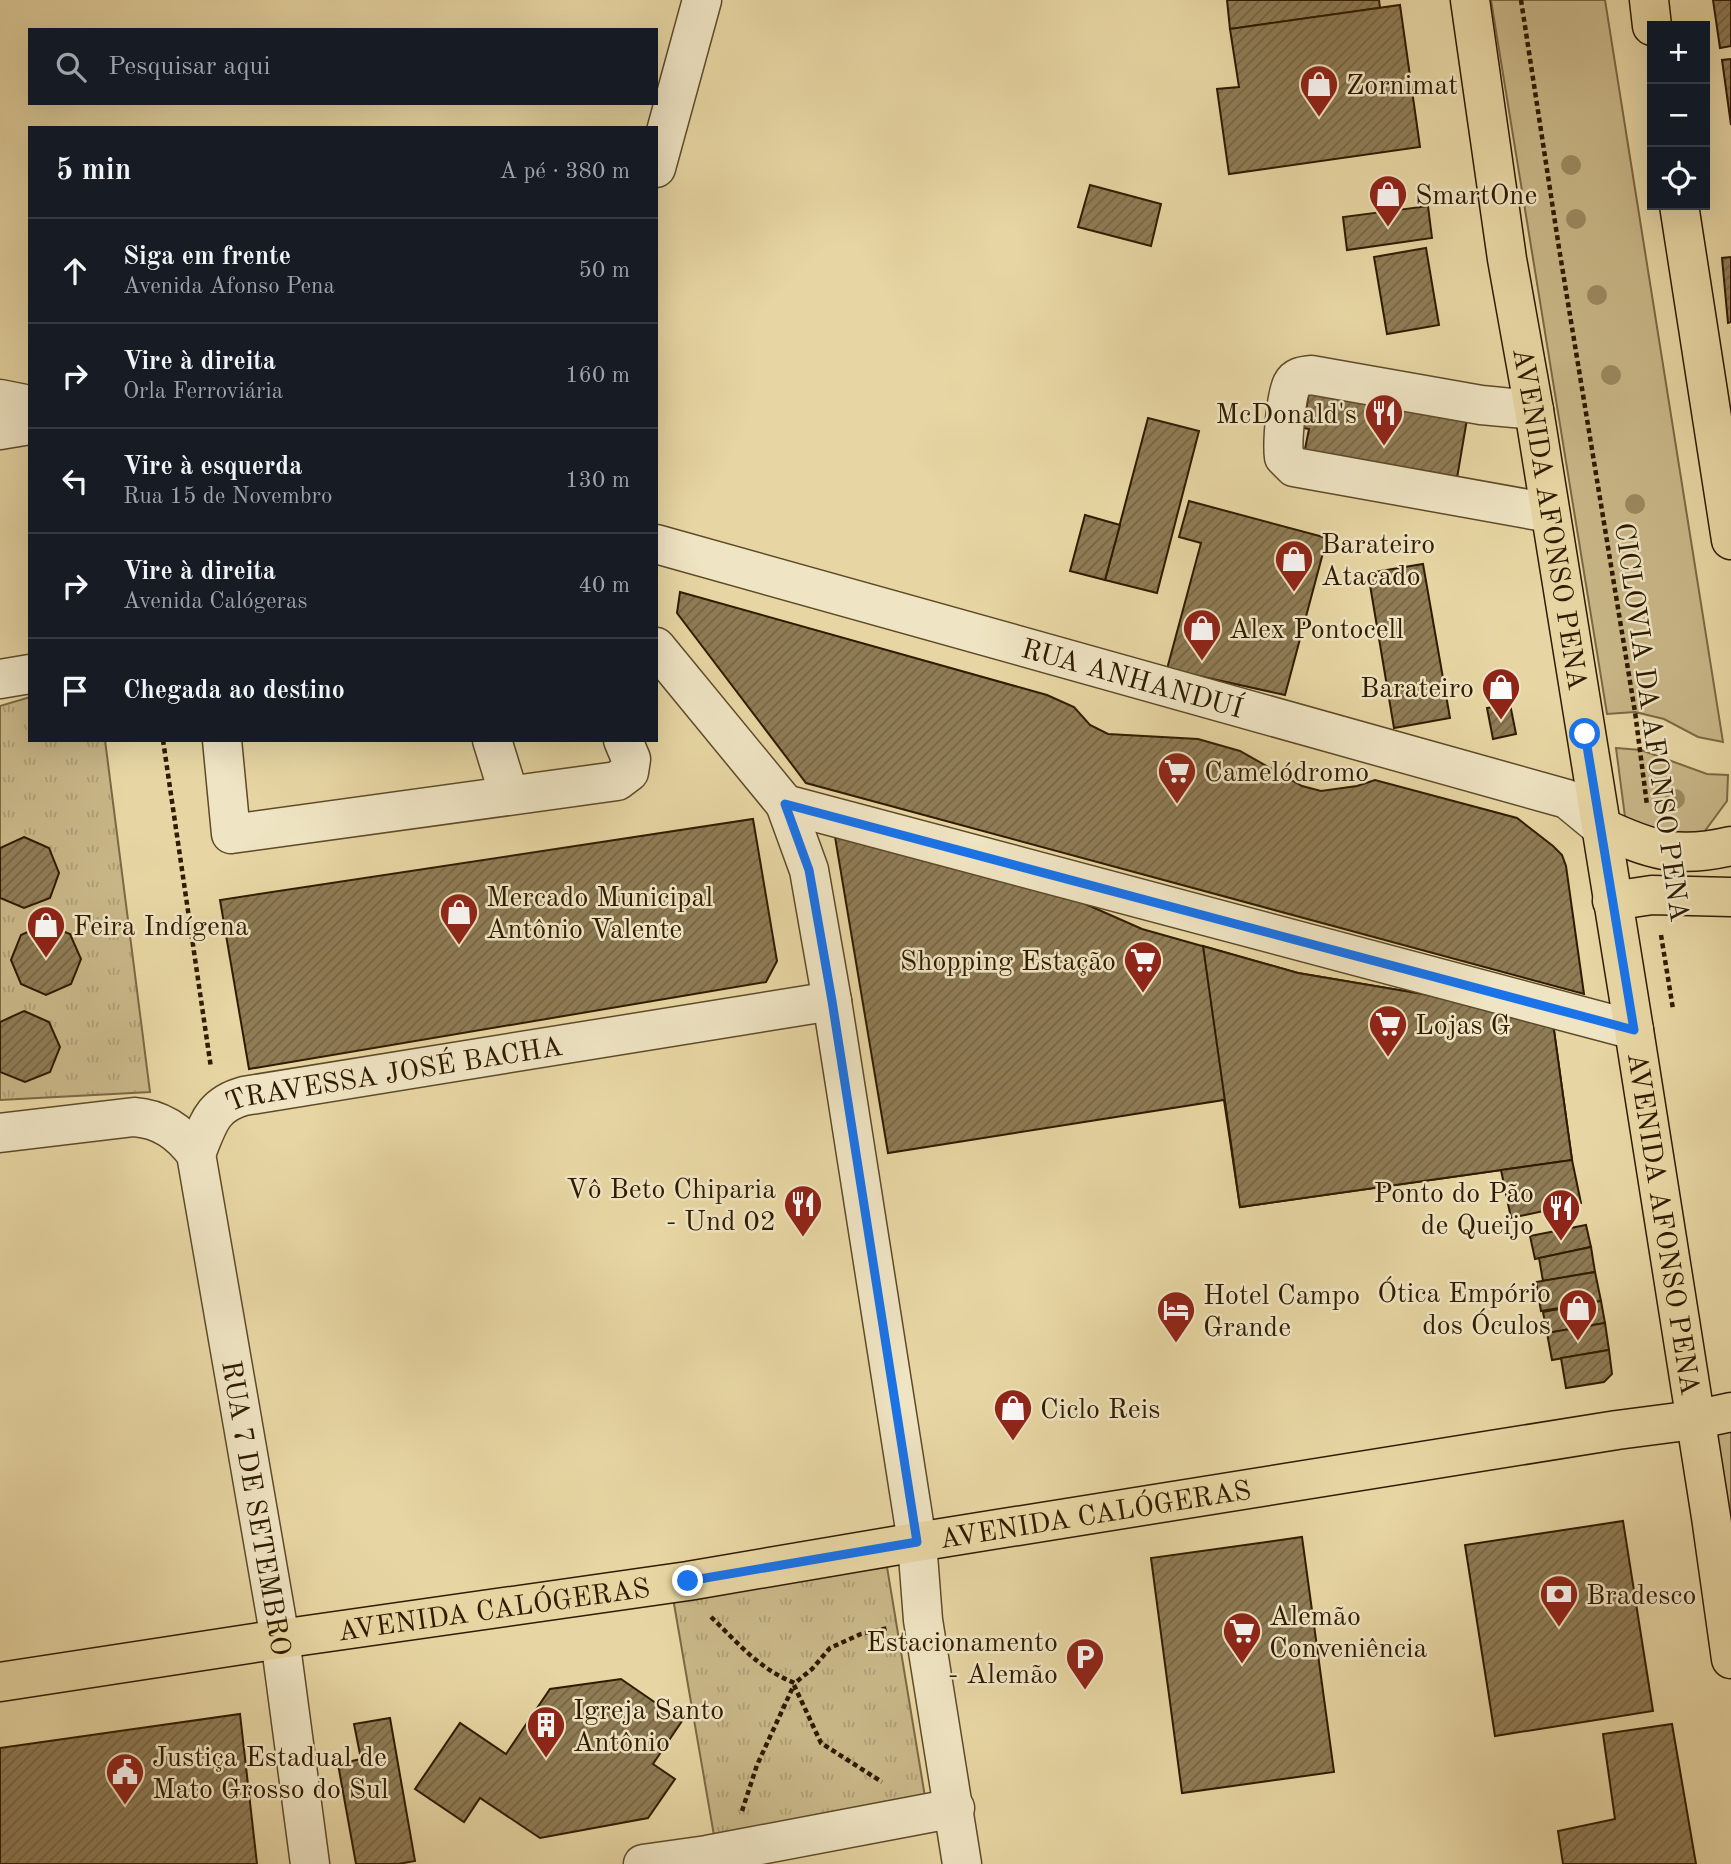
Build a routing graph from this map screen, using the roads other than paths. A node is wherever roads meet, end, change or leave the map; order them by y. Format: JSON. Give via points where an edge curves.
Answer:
{"nodes":[{"id":1,"x":702,"y":0,"type":"edge"},
{"id":2,"x":1470,"y":0,"type":"edge"},
{"id":3,"x":1648,"y":0,"type":"edge"},
{"id":4,"x":1652,"y":21,"type":"edge"},
{"id":5,"x":658,"y":161,"type":"edge"},
{"id":6,"x":1680,"y":210,"type":"edge"},
{"id":7,"x":0,"y":400,"type":"edge"},
{"id":8,"x":1720,"y":400,"type":"edge"},
{"id":9,"x":28,"y":405,"type":"edge"},
{"id":10,"x":1534,"y":410,"type":"junction"},
{"id":11,"x":28,"y":425,"type":"edge"},
{"id":12,"x":0,"y":430,"type":"edge"},
{"id":13,"x":1550,"y":513,"type":"junction"},
{"id":14,"x":1731,"y":540,"type":"edge"},
{"id":15,"x":658,"y":545,"type":"edge"},
{"id":16,"x":658,"y":649,"type":"edge"},
{"id":17,"x":28,"y":674,"type":"edge"},
{"id":18,"x":0,"y":679,"type":"edge"},
{"id":19,"x":222,"y":742,"type":"edge"},
{"id":20,"x":493,"y":742,"type":"edge"},
{"id":21,"x":624,"y":742,"type":"edge"},
{"id":22,"x":509,"y":795,"type":"junction"},
{"id":23,"x":785,"y":804,"type":"junction"},
{"id":24,"x":1601,"y":827,"type":"junction"},
{"id":25,"x":1731,"y":846,"type":"edge"},
{"id":26,"x":1731,"y":897,"type":"edge"},
{"id":27,"x":1612,"y":901,"type":"junction"},
{"id":28,"x":832,"y":1001,"type":"junction"},
{"id":29,"x":1634,"y":1030,"type":"junction"},
{"id":30,"x":209,"y":1108,"type":"junction"},
{"id":31,"x":134,"y":1117,"type":"junction"},
{"id":32,"x":0,"y":1133,"type":"edge"},
{"id":33,"x":196,"y":1154,"type":"junction"},
{"id":34,"x":1731,"y":1412,"type":"edge"},
{"id":35,"x":1695,"y":1420,"type":"junction"},
{"id":36,"x":917,"y":1542,"type":"junction"},
{"id":37,"x":280,"y":1639,"type":"junction"},
{"id":38,"x":1731,"y":1659,"type":"edge"},
{"id":39,"x":0,"y":1682,"type":"edge"},
{"id":40,"x":955,"y":1808,"type":"junction"},
{"id":41,"x":310,"y":1864,"type":"edge"},
{"id":42,"x":643,"y":1864,"type":"edge"},
{"id":43,"x":962,"y":1864,"type":"edge"}],
"edges":[{"from":1,"to":5,"type":"street"},
{"from":2,"to":10,"type":"main road","name":"AVENIDA AFONSO PENA"},
{"from":3,"to":4,"type":"main road"},
{"from":6,"to":8,"type":"main road"},
{"from":7,"to":9,"type":"street"},
{"from":8,"to":14,"type":"main road"},
{"from":10,"to":13,"type":"main road","name":"AVENIDA AFONSO PENA"},
{"from":10,"to":13,"type":"street","via":[[1481,405],[1311,374],[1300,376],[1292,383],[1282,440],[1284,457],[1294,467]]},
{"from":11,"to":12,"type":"street"},
{"from":13,"to":24,"type":"main road","name":"AVENIDA AFONSO PENA"},
{"from":15,"to":24,"type":"street","name":"RUA ANHANDUÍ","via":[[1567,799]]},
{"from":16,"to":23,"type":"street"},
{"from":17,"to":18,"type":"street"},
{"from":19,"to":22,"type":"street","via":[[231,834]]},
{"from":20,"to":22,"type":"street"},
{"from":21,"to":22,"type":"street","via":[[631,759],[629,772],[617,781]]},
{"from":23,"to":28,"type":"street","via":[[809,870]]},
{"from":23,"to":29,"type":"street"},
{"from":24,"to":25,"type":"main road","via":[[1651,848],[1681,853]]},
{"from":24,"to":27,"type":"main road","name":"AVENIDA AFONSO PENA"},
{"from":26,"to":27,"type":"main road","via":[[1651,895]]},
{"from":27,"to":29,"type":"main road","name":"AVENIDA AFONSO PENA"},
{"from":28,"to":30,"type":"street","name":"TRAVESSA JOSÉ BACHA","via":[[244,1096]]},
{"from":28,"to":36,"type":"street"},
{"from":29,"to":35,"type":"main road","name":"AVENIDA AFONSO PENA"},
{"from":30,"to":31,"type":"street"},
{"from":30,"to":33,"type":"street","name":"TRAVESSA JOSÉ BACHA","via":[[211,1118]]},
{"from":31,"to":32,"type":"street"},
{"from":31,"to":33,"type":"street","via":[[154,1118]]},
{"from":33,"to":37,"type":"street","name":"RUA 7 DE SETEMBRO"},
{"from":34,"to":35,"type":"main road","name":"AVENIDA CALÓGERAS"},
{"from":35,"to":36,"type":"main road","name":"AVENIDA CALÓGERAS"},
{"from":35,"to":38,"type":"main road","name":"AVENIDA AFONSO PENA"},
{"from":36,"to":37,"type":"main road","name":"AVENIDA CALÓGERAS","via":[[688,1581]]},
{"from":36,"to":40,"type":"street","via":[[923,1620]]},
{"from":37,"to":39,"type":"main road","name":"AVENIDA CALÓGERAS"},
{"from":37,"to":41,"type":"street","name":"RUA 7 DE SETEMBRO"},
{"from":40,"to":42,"type":"street"},
{"from":40,"to":43,"type":"street"}]}
